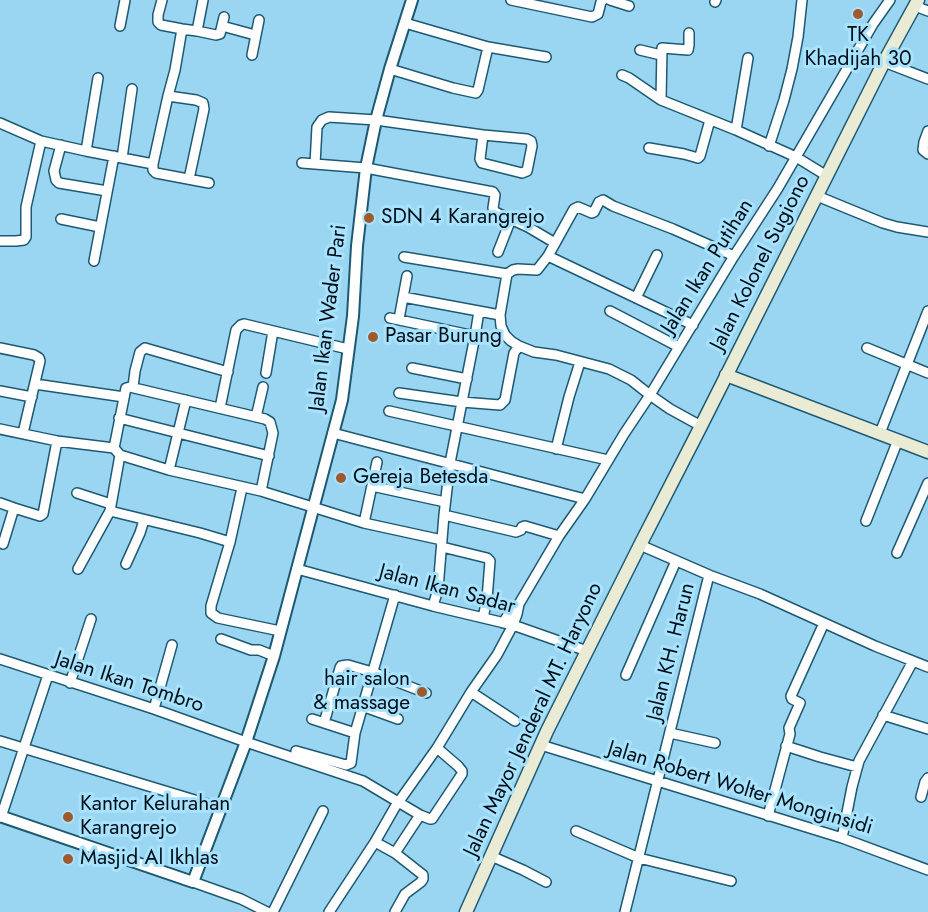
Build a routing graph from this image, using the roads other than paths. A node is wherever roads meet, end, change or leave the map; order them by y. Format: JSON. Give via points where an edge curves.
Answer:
{"nodes":[{"id":1,"x":125,"y":0,"type":"edge"},
{"id":2,"x":162,"y":0,"type":"edge"},
{"id":3,"x":203,"y":0,"type":"edge"},
{"id":4,"x":412,"y":0,"type":"edge"},
{"id":5,"x":511,"y":0,"type":"edge"},
{"id":6,"x":603,"y":0,"type":"edge"},
{"id":7,"x":610,"y":0,"type":"edge"},
{"id":8,"x":802,"y":0,"type":"edge"},
{"id":9,"x":885,"y":2,"type":"edge"},
{"id":10,"x":917,"y":3,"type":"edge"},
{"id":11,"x":629,"y":6,"type":"dead end"},
{"id":12,"x":928,"y":11,"type":"edge"},
{"id":13,"x":260,"y":20,"type":"dead end"},
{"id":14,"x":405,"y":24,"type":"junction"},
{"id":15,"x":120,"y":26,"type":"dead end"},
{"id":16,"x":182,"y":30,"type":"junction"},
{"id":17,"x":197,"y":30,"type":"junction"},
{"id":18,"x":689,"y":33,"type":"dead end"},
{"id":19,"x":255,"y":35,"type":"junction"},
{"id":20,"x":488,"y":47,"type":"junction"},
{"id":21,"x":640,"y":50,"type":"dead end"},
{"id":22,"x":252,"y":55,"type":"dead end"},
{"id":23,"x":661,"y":55,"type":"junction"},
{"id":24,"x":546,"y":57,"type":"dead end"},
{"id":25,"x":748,"y":58,"type":"dead end"},
{"id":26,"x":884,"y":62,"type":"junction"},
{"id":27,"x":390,"y":69,"type":"junction"},
{"id":28,"x":622,"y":75,"type":"dead end"},
{"id":29,"x":98,"y":78,"type":"dead end"},
{"id":30,"x":928,"y":79,"type":"edge"},
{"id":31,"x":132,"y":89,"type":"dead end"},
{"id":32,"x":168,"y":96,"type":"junction"},
{"id":33,"x":661,"y":100,"type":"junction"},
{"id":34,"x":376,"y":120,"type":"junction"},
{"id":35,"x":710,"y":120,"type":"junction"},
{"id":36,"x":0,"y":123,"type":"edge"},
{"id":37,"x":736,"y":130,"type":"junction"},
{"id":38,"x":928,"y":131,"type":"edge"},
{"id":39,"x":483,"y":135,"type":"junction"},
{"id":40,"x":41,"y":141,"type":"junction"},
{"id":41,"x":61,"y":145,"type":"junction"},
{"id":42,"x":769,"y":146,"type":"junction"},
{"id":43,"x":649,"y":148,"type":"dead end"},
{"id":44,"x":86,"y":151,"type":"junction"},
{"id":45,"x":928,"y":154,"type":"edge"},
{"id":46,"x":796,"y":156,"type":"junction"},
{"id":47,"x":118,"y":157,"type":"junction"},
{"id":48,"x":302,"y":163,"type":"dead end"},
{"id":49,"x":153,"y":164,"type":"junction"},
{"id":50,"x":315,"y":164,"type":"junction"},
{"id":51,"x":366,"y":168,"type":"junction"},
{"id":52,"x":827,"y":176,"type":"junction"},
{"id":53,"x":189,"y":179,"type":"junction"},
{"id":54,"x":209,"y":183,"type":"dead end"},
{"id":55,"x":107,"y":191,"type":"junction"},
{"id":56,"x":817,"y":196,"type":"junction"},
{"id":57,"x":60,"y":219,"type":"dead end"},
{"id":58,"x":511,"y":219,"type":"junction"},
{"id":59,"x":100,"y":227,"type":"junction"},
{"id":60,"x":928,"y":232,"type":"edge"},
{"id":61,"x":0,"y":240,"type":"edge"},
{"id":62,"x":555,"y":243,"type":"junction"},
{"id":63,"x":498,"y":252,"type":"dead end"},
{"id":64,"x":657,"y":255,"type":"dead end"},
{"id":65,"x":548,"y":256,"type":"junction"},
{"id":66,"x":734,"y":256,"type":"junction"},
{"id":67,"x":404,"y":257,"type":"dead end"},
{"id":68,"x":94,"y":261,"type":"dead end"},
{"id":69,"x":507,"y":274,"type":"junction"},
{"id":70,"x":407,"y":276,"type":"dead end"},
{"id":71,"x":403,"y":297,"type":"junction"},
{"id":72,"x":636,"y":298,"type":"junction"},
{"id":73,"x":479,"y":311,"type":"junction"},
{"id":74,"x":610,"y":311,"type":"dead end"},
{"id":75,"x":928,"y":311,"type":"edge"},
{"id":76,"x":500,"y":315,"type":"junction"},
{"id":77,"x":926,"y":323,"type":"edge"},
{"id":78,"x":693,"y":325,"type":"junction"},
{"id":79,"x":273,"y":331,"type":"junction"},
{"id":80,"x":475,"y":336,"type":"junction"},
{"id":81,"x":519,"y":346,"type":"junction"},
{"id":82,"x":679,"y":347,"type":"junction"},
{"id":83,"x":0,"y":348,"type":"edge"},
{"id":84,"x":867,"y":348,"type":"dead end"},
{"id":85,"x":348,"y":349,"type":"junction"},
{"id":86,"x":580,"y":362,"type":"junction"},
{"id":87,"x":907,"y":364,"type":"junction"},
{"id":88,"x":412,"y":368,"type":"dead end"},
{"id":89,"x":228,"y":372,"type":"junction"},
{"id":90,"x":266,"y":373,"type":"dead end"},
{"id":91,"x":928,"y":373,"type":"edge"},
{"id":92,"x":726,"y":375,"type":"junction"},
{"id":93,"x":467,"y":379,"type":"junction"},
{"id":94,"x":35,"y":384,"type":"junction"},
{"id":95,"x":133,"y":387,"type":"junction"},
{"id":96,"x":263,"y":387,"type":"dead end"},
{"id":97,"x":0,"y":391,"type":"edge"},
{"id":98,"x":399,"y":393,"type":"dead end"},
{"id":99,"x":650,"y":395,"type":"junction"},
{"id":100,"x":32,"y":397,"type":"junction"},
{"id":101,"x":124,"y":397,"type":"junction"},
{"id":102,"x":186,"y":400,"type":"junction"},
{"id":103,"x":462,"y":402,"type":"junction"},
{"id":104,"x":220,"y":408,"type":"junction"},
{"id":105,"x":389,"y":411,"type":"dead end"},
{"id":106,"x":256,"y":417,"type":"junction"},
{"id":107,"x":119,"y":418,"type":"junction"},
{"id":108,"x":701,"y":426,"type":"junction"},
{"id":109,"x":457,"y":428,"type":"junction"},
{"id":110,"x":0,"y":429,"type":"edge"},
{"id":111,"x":23,"y":433,"type":"junction"},
{"id":112,"x":178,"y":433,"type":"junction"},
{"id":113,"x":333,"y":433,"type":"junction"},
{"id":114,"x":880,"y":433,"type":"junction"},
{"id":115,"x":898,"y":440,"type":"junction"},
{"id":116,"x":57,"y":441,"type":"junction"},
{"id":117,"x":556,"y":449,"type":"junction"},
{"id":118,"x":117,"y":452,"type":"junction"},
{"id":119,"x":928,"y":452,"type":"edge"},
{"id":120,"x":269,"y":456,"type":"junction"},
{"id":121,"x":608,"y":460,"type":"junction"},
{"id":122,"x":377,"y":462,"type":"dead end"},
{"id":123,"x":450,"y":463,"type":"junction"},
{"id":124,"x":169,"y":470,"type":"junction"},
{"id":125,"x":928,"y":483,"type":"edge"},
{"id":126,"x":372,"y":486,"type":"junction"},
{"id":127,"x":242,"y":488,"type":"junction"},
{"id":128,"x":261,"y":491,"type":"junction"},
{"id":129,"x":77,"y":493,"type":"dead end"},
{"id":130,"x":585,"y":498,"type":"junction"},
{"id":131,"x":445,"y":502,"type":"junction"},
{"id":132,"x":0,"y":503,"type":"edge"},
{"id":133,"x":14,"y":508,"type":"junction"},
{"id":134,"x":111,"y":508,"type":"junction"},
{"id":135,"x":314,"y":508,"type":"junction"},
{"id":136,"x":444,"y":515,"type":"junction"},
{"id":137,"x":144,"y":520,"type":"junction"},
{"id":138,"x":866,"y":522,"type":"dead end"},
{"id":139,"x":364,"y":523,"type":"junction"},
{"id":140,"x":559,"y":536,"type":"junction"},
{"id":141,"x":230,"y":542,"type":"junction"},
{"id":142,"x":3,"y":544,"type":"dead end"},
{"id":143,"x":442,"y":544,"type":"junction"},
{"id":144,"x":640,"y":545,"type":"junction"},
{"id":145,"x":897,"y":553,"type":"dead end"},
{"id":146,"x":676,"y":561,"type":"junction"},
{"id":147,"x":126,"y":564,"type":"dead end"},
{"id":148,"x":78,"y":569,"type":"dead end"},
{"id":149,"x":297,"y":569,"type":"junction"},
{"id":150,"x":710,"y":575,"type":"junction"},
{"id":151,"x":395,"y":595,"type":"junction"},
{"id":152,"x":433,"y":606,"type":"junction"},
{"id":153,"x":483,"y":618,"type":"junction"},
{"id":154,"x":91,"y":620,"type":"dead end"},
{"id":155,"x":824,"y":623,"type":"junction"},
{"id":156,"x":508,"y":624,"type":"junction"},
{"id":157,"x":280,"y":631,"type":"junction"},
{"id":158,"x":221,"y":639,"type":"dead end"},
{"id":159,"x":172,"y":645,"type":"dead end"},
{"id":160,"x":587,"y":651,"type":"junction"},
{"id":161,"x":274,"y":656,"type":"junction"},
{"id":162,"x":0,"y":659,"type":"edge"},
{"id":163,"x":913,"y":661,"type":"junction"},
{"id":164,"x":928,"y":667,"type":"edge"},
{"id":165,"x":372,"y":672,"type":"junction"},
{"id":166,"x":48,"y":675,"type":"junction"},
{"id":167,"x":626,"y":675,"type":"dead end"},
{"id":168,"x":70,"y":683,"type":"junction"},
{"id":169,"x":471,"y":692,"type":"junction"},
{"id":170,"x":426,"y":693,"type":"dead end"},
{"id":171,"x":362,"y":706,"type":"junction"},
{"id":172,"x":154,"y":710,"type":"junction"},
{"id":173,"x":883,"y":715,"type":"junction"},
{"id":174,"x":312,"y":719,"type":"dead end"},
{"id":175,"x":398,"y":719,"type":"dead end"},
{"id":176,"x":515,"y":721,"type":"dead end"},
{"id":177,"x":324,"y":723,"type":"junction"},
{"id":178,"x":928,"y":729,"type":"edge"},
{"id":179,"x":355,"y":733,"type":"junction"},
{"id":180,"x":670,"y":733,"type":"junction"},
{"id":181,"x":0,"y":741,"type":"edge"},
{"id":182,"x":246,"y":742,"type":"junction"},
{"id":183,"x":715,"y":743,"type":"dead end"},
{"id":184,"x":541,"y":746,"type":"junction"},
{"id":185,"x":786,"y":746,"type":"junction"},
{"id":186,"x":24,"y":748,"type":"junction"},
{"id":187,"x":437,"y":748,"type":"junction"},
{"id":188,"x":297,"y":751,"type":"dead end"},
{"id":189,"x":857,"y":767,"type":"junction"},
{"id":190,"x":928,"y":778,"type":"edge"},
{"id":191,"x":658,"y":781,"type":"junction"},
{"id":192,"x":921,"y":797,"type":"dead end"},
{"id":193,"x":399,"y":801,"type":"junction"},
{"id":194,"x":221,"y":808,"type":"junction"},
{"id":195,"x":323,"y":811,"type":"dead end"},
{"id":196,"x":420,"y":814,"type":"junction"},
{"id":197,"x":1,"y":816,"type":"edge"},
{"id":198,"x":768,"y":816,"type":"junction"},
{"id":199,"x":576,"y":831,"type":"dead end"},
{"id":200,"x":842,"y":838,"type":"junction"},
{"id":201,"x":375,"y":842,"type":"junction"},
{"id":202,"x":394,"y":853,"type":"junction"},
{"id":203,"x":491,"y":856,"type":"junction"},
{"id":204,"x":639,"y":858,"type":"junction"},
{"id":205,"x":928,"y":870,"type":"edge"},
{"id":206,"x":731,"y":881,"type":"dead end"},
{"id":207,"x":193,"y":882,"type":"junction"},
{"id":208,"x":546,"y":882,"type":"dead end"},
{"id":209,"x":267,"y":912,"type":"edge"},
{"id":210,"x":273,"y":912,"type":"edge"},
{"id":211,"x":328,"y":912,"type":"edge"},
{"id":212,"x":395,"y":912,"type":"edge"},
{"id":213,"x":466,"y":912,"type":"edge"},
{"id":214,"x":625,"y":912,"type":"edge"}],
"edges":[{"from":1,"to":15,"type":"street"},
{"from":2,"to":16,"type":"street","via":[[158,22]]},
{"from":3,"to":17,"type":"street"},
{"from":4,"to":14,"type":"street","name":"Jalan Ikan Wader Pari"},
{"from":5,"to":6,"type":"street","via":[[592,17]]},
{"from":7,"to":11,"type":"street"},
{"from":8,"to":42,"type":"street","via":[[792,69]]},
{"from":9,"to":46,"type":"street","name":"Jalan Ikan Putihan"},
{"from":10,"to":12,"type":"street"},
{"from":10,"to":26,"type":"main road","name":"Jalan Kolonel Sugiono"},
{"from":13,"to":19,"type":"street"},
{"from":14,"to":20,"type":"street"},
{"from":14,"to":27,"type":"street","name":"Jalan Ikan Wader Pari"},
{"from":16,"to":17,"type":"street"},
{"from":16,"to":32,"type":"street"},
{"from":17,"to":19,"type":"street","via":[[218,35],[223,22]]},
{"from":18,"to":23,"type":"street","via":[[688,50],[664,47]]},
{"from":19,"to":22,"type":"street"},
{"from":20,"to":24,"type":"street"},
{"from":20,"to":27,"type":"street","via":[[476,93]]},
{"from":21,"to":23,"type":"street"},
{"from":23,"to":33,"type":"street"},
{"from":25,"to":37,"type":"street"},
{"from":26,"to":30,"type":"street"},
{"from":26,"to":52,"type":"main road","name":"Jalan Kolonel Sugiono"},
{"from":27,"to":34,"type":"street","name":"Jalan Ikan Wader Pari"},
{"from":28,"to":33,"type":"street"},
{"from":29,"to":44,"type":"street"},
{"from":31,"to":47,"type":"street"},
{"from":32,"to":49,"type":"street"},
{"from":32,"to":53,"type":"street","via":[[203,103]]},
{"from":33,"to":35,"type":"street"},
{"from":34,"to":39,"type":"street"},
{"from":34,"to":50,"type":"street","via":[[322,120],[317,127]]},
{"from":34,"to":51,"type":"street","name":"Jalan Ikan Wader Pari"},
{"from":35,"to":37,"type":"street"},
{"from":35,"to":43,"type":"street","via":[[698,158]]},
{"from":36,"to":40,"type":"street"},
{"from":37,"to":42,"type":"street"},
{"from":38,"to":45,"type":"street","via":[[923,150]]},
{"from":39,"to":39,"type":"street","via":[[482,163],[527,171],[531,141]]},
{"from":40,"to":41,"type":"street"},
{"from":40,"to":61,"type":"street","via":[[26,207],[26,237]]},
{"from":41,"to":44,"type":"street"},
{"from":41,"to":55,"type":"street","via":[[54,171],[56,180]]},
{"from":42,"to":46,"type":"street"},
{"from":44,"to":47,"type":"street"},
{"from":46,"to":52,"type":"street"},
{"from":46,"to":66,"type":"street","name":"Jalan Ikan Putihan"},
{"from":47,"to":49,"type":"street"},
{"from":47,"to":55,"type":"street"},
{"from":48,"to":50,"type":"street"},
{"from":49,"to":53,"type":"street","via":[[156,173]]},
{"from":50,"to":51,"type":"street"},
{"from":51,"to":58,"type":"street","via":[[493,192],[493,210]]},
{"from":51,"to":85,"type":"street","name":"Jalan Ikan Wader Pari"},
{"from":52,"to":56,"type":"main road","name":"Jalan Kolonel Sugiono"},
{"from":53,"to":54,"type":"street"},
{"from":55,"to":59,"type":"street"},
{"from":56,"to":60,"type":"street","via":[[883,223]]},
{"from":56,"to":92,"type":"main road","name":"Jalan Kolonel Sugiono"},
{"from":57,"to":59,"type":"street"},
{"from":58,"to":62,"type":"street"},
{"from":58,"to":63,"type":"street"},
{"from":59,"to":68,"type":"street"},
{"from":62,"to":65,"type":"street"},
{"from":62,"to":66,"type":"street","via":[[574,208],[593,213],[603,200]]},
{"from":64,"to":72,"type":"street"},
{"from":65,"to":69,"type":"street","via":[[537,270],[518,269]]},
{"from":65,"to":72,"type":"street"},
{"from":66,"to":78,"type":"street","name":"Jalan Ikan Putihan"},
{"from":67,"to":69,"type":"street"},
{"from":69,"to":76,"type":"street"},
{"from":70,"to":71,"type":"street"},
{"from":71,"to":73,"type":"street"},
{"from":71,"to":80,"type":"street","via":[[395,319]]},
{"from":72,"to":78,"type":"street"},
{"from":73,"to":76,"type":"street"},
{"from":73,"to":80,"type":"street"},
{"from":74,"to":82,"type":"street"},
{"from":75,"to":77,"type":"street"},
{"from":76,"to":81,"type":"street","via":[[505,335]]},
{"from":77,"to":87,"type":"street"},
{"from":78,"to":82,"type":"street","name":"Jalan Ikan Putihan"},
{"from":79,"to":85,"type":"street"},
{"from":79,"to":89,"type":"street","via":[[244,324],[238,327]]},
{"from":79,"to":90,"type":"street"},
{"from":80,"to":93,"type":"street"},
{"from":81,"to":86,"type":"street"},
{"from":81,"to":103,"type":"street","via":[[503,404]]},
{"from":82,"to":99,"type":"street","name":"Jalan Ikan Putihan"},
{"from":83,"to":94,"type":"street","via":[[39,358]]},
{"from":84,"to":87,"type":"street"},
{"from":85,"to":113,"type":"street","name":"Jalan Ikan Wader Pari","via":[[342,400]]},
{"from":86,"to":99,"type":"street","via":[[609,369]]},
{"from":86,"to":117,"type":"street"},
{"from":87,"to":91,"type":"street"},
{"from":87,"to":114,"type":"street"},
{"from":88,"to":93,"type":"street"},
{"from":89,"to":95,"type":"street","via":[[145,348],[140,352]]},
{"from":89,"to":104,"type":"street"},
{"from":92,"to":108,"type":"main road","name":"Jalan Kolonel Sugiono"},
{"from":92,"to":114,"type":"main road"},
{"from":93,"to":103,"type":"street"},
{"from":94,"to":100,"type":"street"},
{"from":94,"to":101,"type":"street"},
{"from":95,"to":101,"type":"street","via":[[126,388]]},
{"from":95,"to":102,"type":"street"},
{"from":96,"to":106,"type":"street"},
{"from":97,"to":100,"type":"street"},
{"from":98,"to":103,"type":"street"},
{"from":99,"to":108,"type":"street"},
{"from":99,"to":121,"type":"street","name":"Jalan Ikan Putihan"},
{"from":100,"to":111,"type":"street"},
{"from":101,"to":107,"type":"street"},
{"from":102,"to":104,"type":"street"},
{"from":102,"to":112,"type":"street"},
{"from":103,"to":109,"type":"street"},
{"from":104,"to":106,"type":"street"},
{"from":105,"to":109,"type":"street"},
{"from":106,"to":120,"type":"street","via":[[270,422],[273,430]]},
{"from":107,"to":112,"type":"street"},
{"from":107,"to":118,"type":"street"},
{"from":108,"to":144,"type":"main road","name":"Jalan Kolonel Sugiono"},
{"from":109,"to":117,"type":"street"},
{"from":109,"to":123,"type":"street"},
{"from":110,"to":111,"type":"street"},
{"from":111,"to":116,"type":"street"},
{"from":112,"to":120,"type":"street"},
{"from":112,"to":124,"type":"street"},
{"from":113,"to":123,"type":"street"},
{"from":113,"to":135,"type":"street","name":"Jalan Ikan Wader Pari"},
{"from":114,"to":115,"type":"main road"},
{"from":115,"to":119,"type":"main road"},
{"from":115,"to":138,"type":"street"},
{"from":116,"to":118,"type":"street"},
{"from":116,"to":133,"type":"street","via":[[42,516]]},
{"from":117,"to":121,"type":"street"},
{"from":118,"to":124,"type":"street"},
{"from":118,"to":134,"type":"street"},
{"from":120,"to":128,"type":"street"},
{"from":121,"to":130,"type":"street","name":"Jalan Ikan Putihan"},
{"from":122,"to":126,"type":"street"},
{"from":123,"to":130,"type":"street"},
{"from":123,"to":131,"type":"street"},
{"from":124,"to":127,"type":"street"},
{"from":125,"to":145,"type":"street"},
{"from":126,"to":131,"type":"street"},
{"from":126,"to":139,"type":"street"},
{"from":127,"to":128,"type":"street"},
{"from":127,"to":141,"type":"street"},
{"from":128,"to":135,"type":"street"},
{"from":129,"to":134,"type":"street"},
{"from":130,"to":140,"type":"street","name":"Jalan Ikan Putihan"},
{"from":131,"to":136,"type":"street"},
{"from":132,"to":133,"type":"street"},
{"from":133,"to":142,"type":"street"},
{"from":134,"to":137,"type":"street"},
{"from":134,"to":148,"type":"street"},
{"from":135,"to":139,"type":"street"},
{"from":135,"to":149,"type":"street","name":"Jalan Ikan Wader Pari"},
{"from":136,"to":140,"type":"street","via":[[516,532],[525,526]]},
{"from":136,"to":143,"type":"street"},
{"from":137,"to":141,"type":"street"},
{"from":137,"to":147,"type":"street"},
{"from":139,"to":143,"type":"street"},
{"from":140,"to":156,"type":"street","name":"Jalan Ikan Putihan"},
{"from":141,"to":157,"type":"street","via":[[211,613],[218,618]]},
{"from":143,"to":152,"type":"street"},
{"from":143,"to":153,"type":"street","via":[[490,561]]},
{"from":144,"to":146,"type":"street"},
{"from":144,"to":160,"type":"main road","name":"Jalan Mayor Jenderal MT. Haryono"},
{"from":146,"to":150,"type":"street"},
{"from":146,"to":167,"type":"street"},
{"from":149,"to":151,"type":"street","name":"Jalan Ikan Sadar"},
{"from":149,"to":157,"type":"street","name":"Jalan Ikan Wader Pari"},
{"from":150,"to":155,"type":"street"},
{"from":150,"to":180,"type":"street","name":"Jalan KH. Harun"},
{"from":151,"to":152,"type":"street","name":"Jalan Ikan Sadar"},
{"from":151,"to":165,"type":"street"},
{"from":152,"to":153,"type":"street","name":"Jalan Ikan Sadar"},
{"from":153,"to":156,"type":"street","name":"Jalan Ikan Sadar"},
{"from":154,"to":168,"type":"street"},
{"from":155,"to":163,"type":"street"},
{"from":155,"to":185,"type":"street","via":[[791,696],[800,703]]},
{"from":156,"to":160,"type":"street","name":"Jalan Ikan Sadar"},
{"from":156,"to":169,"type":"street","name":"Jalan Ikan Putihan","via":[[497,656]]},
{"from":157,"to":161,"type":"street","name":"Jalan Ikan Wader Pari"},
{"from":158,"to":161,"type":"street"},
{"from":159,"to":172,"type":"street"},
{"from":160,"to":184,"type":"main road","name":"Jalan Mayor Jenderal MT. Haryono"},
{"from":161,"to":182,"type":"street","name":"Jalan Ikan Wader Pari"},
{"from":162,"to":166,"type":"street","name":"Jalan Ikan Tombro"},
{"from":163,"to":164,"type":"street"},
{"from":163,"to":173,"type":"street"},
{"from":165,"to":170,"type":"street"},
{"from":165,"to":171,"type":"street"},
{"from":165,"to":177,"type":"street","via":[[341,666]]},
{"from":166,"to":168,"type":"street","name":"Jalan Ikan Tombro"},
{"from":166,"to":186,"type":"street"},
{"from":168,"to":172,"type":"street","name":"Jalan Ikan Tombro"},
{"from":169,"to":176,"type":"street"},
{"from":169,"to":187,"type":"street","name":"Jalan Ikan Putihan"},
{"from":171,"to":175,"type":"street"},
{"from":171,"to":179,"type":"street"},
{"from":172,"to":182,"type":"street","name":"Jalan Ikan Tombro"},
{"from":173,"to":178,"type":"street"},
{"from":173,"to":189,"type":"street"},
{"from":174,"to":177,"type":"street"},
{"from":177,"to":179,"type":"street"},
{"from":179,"to":188,"type":"street","via":[[348,765]]},
{"from":180,"to":183,"type":"street"},
{"from":180,"to":191,"type":"street","name":"Jalan KH. Harun"},
{"from":181,"to":186,"type":"street"},
{"from":182,"to":193,"type":"street","name":"Jalan Ikan Tombro","via":[[369,784]]},
{"from":182,"to":194,"type":"street","name":"Jalan Ikan Wader Pari"},
{"from":184,"to":191,"type":"street","name":"Jalan Robert Wolter Monginsidi"},
{"from":184,"to":203,"type":"main road","name":"Jalan Mayor Jenderal MT. Haryono"},
{"from":185,"to":189,"type":"street"},
{"from":185,"to":198,"type":"street"},
{"from":186,"to":194,"type":"street"},
{"from":186,"to":197,"type":"street"},
{"from":187,"to":193,"type":"street","name":"Jalan Ikan Putihan"},
{"from":187,"to":196,"type":"street","via":[[462,774],[432,819]]},
{"from":189,"to":200,"type":"street"},
{"from":190,"to":192,"type":"street"},
{"from":191,"to":198,"type":"street","name":"Jalan Robert Wolter Monginsidi"},
{"from":191,"to":204,"type":"street","name":"Jalan KH. Harun"},
{"from":193,"to":196,"type":"street","name":"Jalan Ikan Tombro"},
{"from":193,"to":201,"type":"street","name":"Jalan Ikan Putihan"},
{"from":194,"to":207,"type":"street","name":"Jalan Ikan Wader Pari"},
{"from":195,"to":210,"type":"street"},
{"from":196,"to":202,"type":"street"},
{"from":197,"to":207,"type":"street"},
{"from":198,"to":200,"type":"street","name":"Jalan Robert Wolter Monginsidi"},
{"from":199,"to":204,"type":"street"},
{"from":200,"to":205,"type":"street","name":"Jalan Robert Wolter Monginsidi"},
{"from":201,"to":202,"type":"street"},
{"from":201,"to":211,"type":"street","name":"Jalan Ikan Putihan"},
{"from":202,"to":212,"type":"street","via":[[423,877],[405,894]]},
{"from":203,"to":208,"type":"street"},
{"from":203,"to":213,"type":"main road","name":"Jalan Mayor Jenderal MT. Haryono"},
{"from":204,"to":206,"type":"street"},
{"from":204,"to":214,"type":"street","name":"Jalan KH. Harun"},
{"from":207,"to":209,"type":"street"}]}
